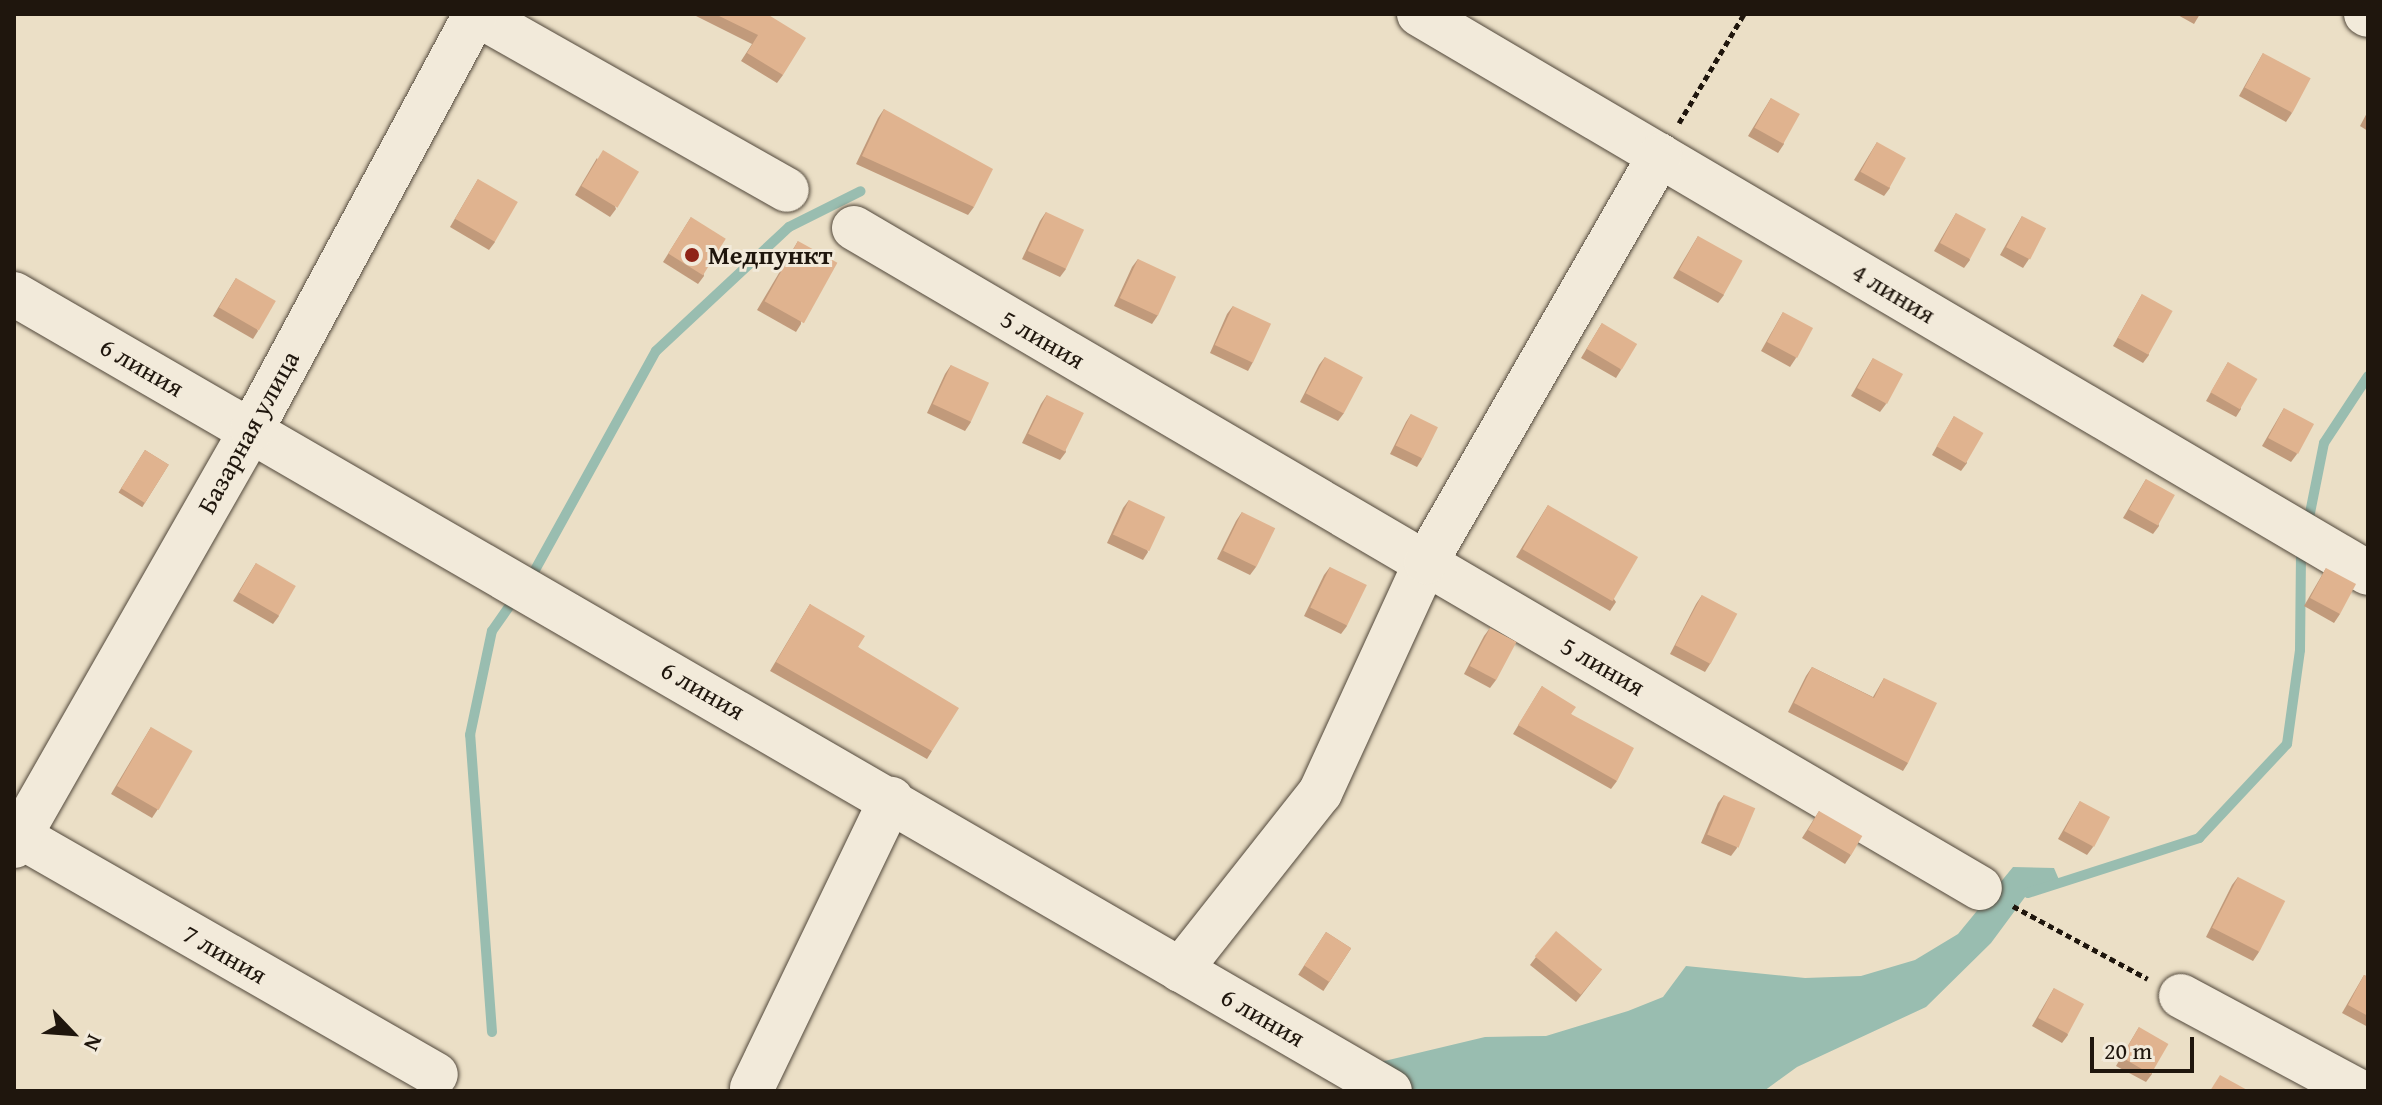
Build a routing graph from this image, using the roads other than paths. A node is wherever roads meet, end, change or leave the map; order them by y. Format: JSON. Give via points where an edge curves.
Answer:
{"nodes":[{"id":1,"x":475,"y":14,"type":"edge"},
{"id":2,"x":1419,"y":14,"type":"edge"},
{"id":3,"x":1660,"y":155,"type":"junction"},
{"id":4,"x":787,"y":190,"type":"dead end"},
{"id":5,"x":854,"y":228,"type":"dead end"},
{"id":6,"x":14,"y":294,"type":"edge"},
{"id":7,"x":252,"y":429,"type":"junction"},
{"id":8,"x":1426,"y":562,"type":"junction"},
{"id":9,"x":2368,"y":573,"type":"edge"},
{"id":10,"x":891,"y":799,"type":"junction"},
{"id":11,"x":16,"y":838,"type":"edge"},
{"id":12,"x":1980,"y":888,"type":"road end"},
{"id":13,"x":1180,"y":970,"type":"junction"},
{"id":14,"x":2181,"y":996,"type":"road end"},
{"id":15,"x":436,"y":1075,"type":"dead end"},
{"id":16,"x":752,"y":1088,"type":"dead end"},
{"id":17,"x":1390,"y":1091,"type":"edge"},
{"id":18,"x":2358,"y":1091,"type":"edge"}],
"edges":[{"from":1,"to":4,"type":"street"},
{"from":1,"to":7,"type":"street","name":"Базарная улица"},
{"from":2,"to":3,"type":"street","name":"4 линия"},
{"from":3,"to":8,"type":"street"},
{"from":3,"to":9,"type":"street","name":"4 линия"},
{"from":5,"to":8,"type":"street","name":"5 линия"},
{"from":6,"to":7,"type":"street","name":"6 линия"},
{"from":7,"to":10,"type":"street","name":"6 линия"},
{"from":7,"to":11,"type":"street","name":"Базарная улица"},
{"from":8,"to":12,"type":"street","name":"5 линия"},
{"from":8,"to":13,"type":"street","via":[[1320,793]]},
{"from":10,"to":13,"type":"street","name":"6 линия"},
{"from":10,"to":16,"type":"street"},
{"from":11,"to":15,"type":"street","name":"7 линия"},
{"from":13,"to":17,"type":"street","name":"6 линия"},
{"from":14,"to":18,"type":"street"}]}
